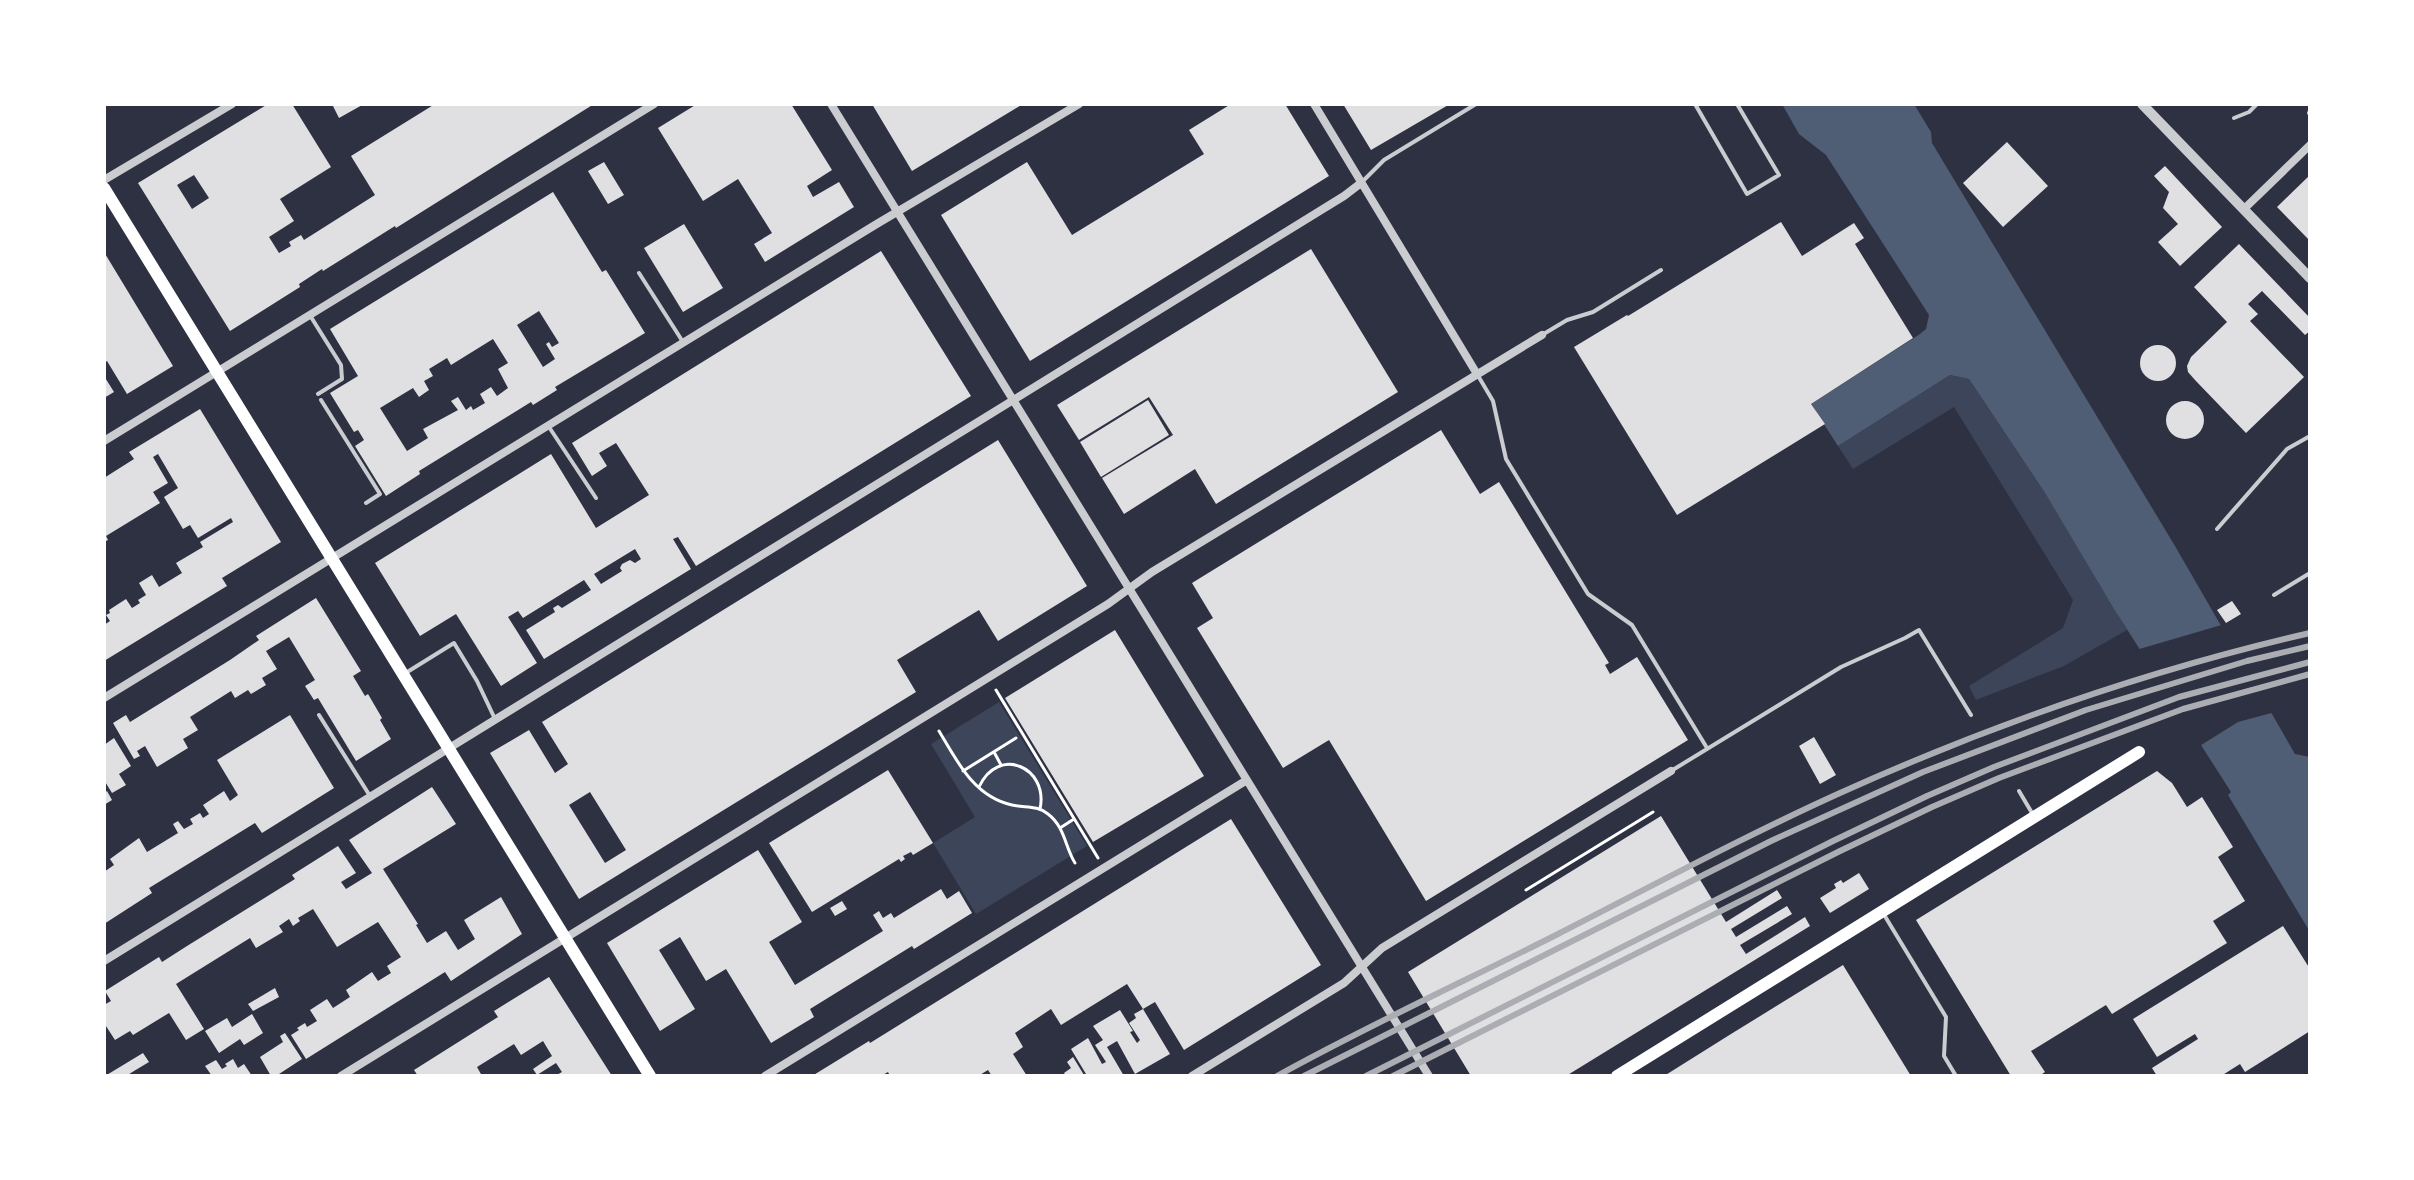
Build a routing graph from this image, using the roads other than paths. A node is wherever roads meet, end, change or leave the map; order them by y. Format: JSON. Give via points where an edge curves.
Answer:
{"nodes":[{"id":1,"x":232,"y":104,"type":"edge"},
{"id":2,"x":654,"y":104,"type":"edge"},
{"id":3,"x":831,"y":104,"type":"edge"},
{"id":4,"x":1079,"y":104,"type":"edge"},
{"id":5,"x":1314,"y":104,"type":"edge"},
{"id":6,"x":1476,"y":104,"type":"edge"},
{"id":7,"x":1695,"y":104,"type":"edge"},
{"id":8,"x":1737,"y":104,"type":"edge"},
{"id":9,"x":2142,"y":104,"type":"edge"},
{"id":10,"x":2257,"y":104,"type":"edge"},
{"id":11,"x":2234,"y":118,"type":"dead end"},
{"id":12,"x":2310,"y":145,"type":"edge"},
{"id":13,"x":104,"y":180,"type":"edge"},
{"id":14,"x":1361,"y":183,"type":"junction"},
{"id":15,"x":104,"y":188,"type":"edge"},
{"id":16,"x":2244,"y":209,"type":"junction"},
{"id":17,"x":898,"y":211,"type":"junction"},
{"id":18,"x":1661,"y":270,"type":"dead end"},
{"id":19,"x":639,"y":273,"type":"dead end"},
{"id":20,"x":2310,"y":278,"type":"edge"},
{"id":21,"x":310,"y":315,"type":"junction"},
{"id":22,"x":1542,"y":335,"type":"joint"},
{"id":23,"x":683,"y":342,"type":"junction"},
{"id":24,"x":216,"y":371,"type":"junction"},
{"id":25,"x":1477,"y":374,"type":"junction"},
{"id":26,"x":318,"y":394,"type":"dead end"},
{"id":27,"x":321,"y":400,"type":"dead end"},
{"id":28,"x":1014,"y":401,"type":"junction"},
{"id":29,"x":547,"y":425,"type":"junction"},
{"id":30,"x":2310,"y":436,"type":"edge"},
{"id":31,"x":104,"y":441,"type":"edge"},
{"id":32,"x":596,"y":498,"type":"dead end"},
{"id":33,"x":366,"y":503,"type":"dead end"},
{"id":34,"x":2217,"y":529,"type":"dead end"},
{"id":35,"x":331,"y":557,"type":"junction"},
{"id":36,"x":2310,"y":573,"type":"edge"},
{"id":37,"x":1130,"y":588,"type":"junction"},
{"id":38,"x":2274,"y":595,"type":"dead end"},
{"id":39,"x":403,"y":674,"type":"junction"},
{"id":40,"x":104,"y":698,"type":"edge"},
{"id":41,"x":319,"y":715,"type":"dead end"},
{"id":42,"x":1971,"y":715,"type":"dead end"},
{"id":43,"x":495,"y":719,"type":"junction"},
{"id":44,"x":448,"y":748,"type":"junction"},
{"id":45,"x":1707,"y":748,"type":"junction"},
{"id":46,"x":2139,"y":752,"type":"dead end"},
{"id":47,"x":1671,"y":771,"type":"joint"},
{"id":48,"x":1247,"y":780,"type":"junction"},
{"id":49,"x":2019,"y":791,"type":"dead end"},
{"id":50,"x":370,"y":796,"type":"junction"},
{"id":51,"x":2034,"y":816,"type":"junction"},
{"id":52,"x":1882,"y":911,"type":"junction"},
{"id":53,"x":565,"y":938,"type":"junction"},
{"id":54,"x":104,"y":961,"type":"edge"},
{"id":55,"x":1362,"y":966,"type":"junction"},
{"id":56,"x":341,"y":1076,"type":"edge"},
{"id":57,"x":650,"y":1076,"type":"edge"},
{"id":58,"x":765,"y":1076,"type":"edge"},
{"id":59,"x":1192,"y":1076,"type":"edge"},
{"id":60,"x":1429,"y":1076,"type":"edge"},
{"id":61,"x":1617,"y":1076,"type":"edge"},
{"id":62,"x":1956,"y":1076,"type":"edge"}],
"edges":[{"from":1,"to":13,"type":"street"},
{"from":2,"to":21,"type":"street"},
{"from":3,"to":17,"type":"street"},
{"from":4,"to":17,"type":"street"},
{"from":5,"to":14,"type":"street"},
{"from":6,"to":14,"type":"lane","via":[[1384,160]]},
{"from":7,"to":8,"type":"lane","via":[[1747,194],[1779,175]]},
{"from":9,"to":16,"type":"street"},
{"from":10,"to":11,"type":"lane"},
{"from":12,"to":16,"type":"street"},
{"from":14,"to":25,"type":"street"},
{"from":14,"to":28,"type":"street"},
{"from":15,"to":24,"type":"main road"},
{"from":16,"to":20,"type":"street"},
{"from":17,"to":23,"type":"street"},
{"from":17,"to":28,"type":"street"},
{"from":18,"to":22,"type":"lane","via":[[1593,312]]},
{"from":19,"to":23,"type":"lane"},
{"from":21,"to":24,"type":"street"},
{"from":21,"to":26,"type":"lane","via":[[343,372],[342,379]]},
{"from":22,"to":25,"type":"street"},
{"from":23,"to":29,"type":"street"},
{"from":24,"to":31,"type":"street"},
{"from":24,"to":35,"type":"main road"},
{"from":25,"to":37,"type":"street"},
{"from":25,"to":45,"type":"lane","via":[[1493,401],[1506,459],[1588,594],[1632,625]]},
{"from":27,"to":33,"type":"lane","via":[[380,494]]},
{"from":28,"to":37,"type":"street"},
{"from":28,"to":43,"type":"street"},
{"from":29,"to":32,"type":"lane"},
{"from":29,"to":35,"type":"street"},
{"from":30,"to":34,"type":"lane","via":[[2287,449]]},
{"from":35,"to":39,"type":"main road"},
{"from":35,"to":40,"type":"street"},
{"from":36,"to":38,"type":"lane"},
{"from":37,"to":48,"type":"street"},
{"from":37,"to":53,"type":"street"},
{"from":39,"to":43,"type":"lane","via":[[454,643]]},
{"from":39,"to":44,"type":"main road"},
{"from":41,"to":50,"type":"lane"},
{"from":42,"to":45,"type":"lane","via":[[1919,630],[1841,667]]},
{"from":43,"to":44,"type":"street"},
{"from":44,"to":50,"type":"street"},
{"from":44,"to":53,"type":"main road"},
{"from":45,"to":47,"type":"lane"},
{"from":46,"to":51,"type":"main road"},
{"from":47,"to":55,"type":"street","via":[[1382,948]]},
{"from":48,"to":55,"type":"street"},
{"from":48,"to":58,"type":"street"},
{"from":49,"to":51,"type":"lane"},
{"from":50,"to":54,"type":"street"},
{"from":51,"to":52,"type":"main road"},
{"from":52,"to":61,"type":"main road"},
{"from":52,"to":62,"type":"lane","via":[[1946,1017],[1944,1056]]},
{"from":53,"to":56,"type":"street"},
{"from":53,"to":57,"type":"main road"},
{"from":55,"to":59,"type":"street","via":[[1344,983]]},
{"from":55,"to":60,"type":"street"}]}
